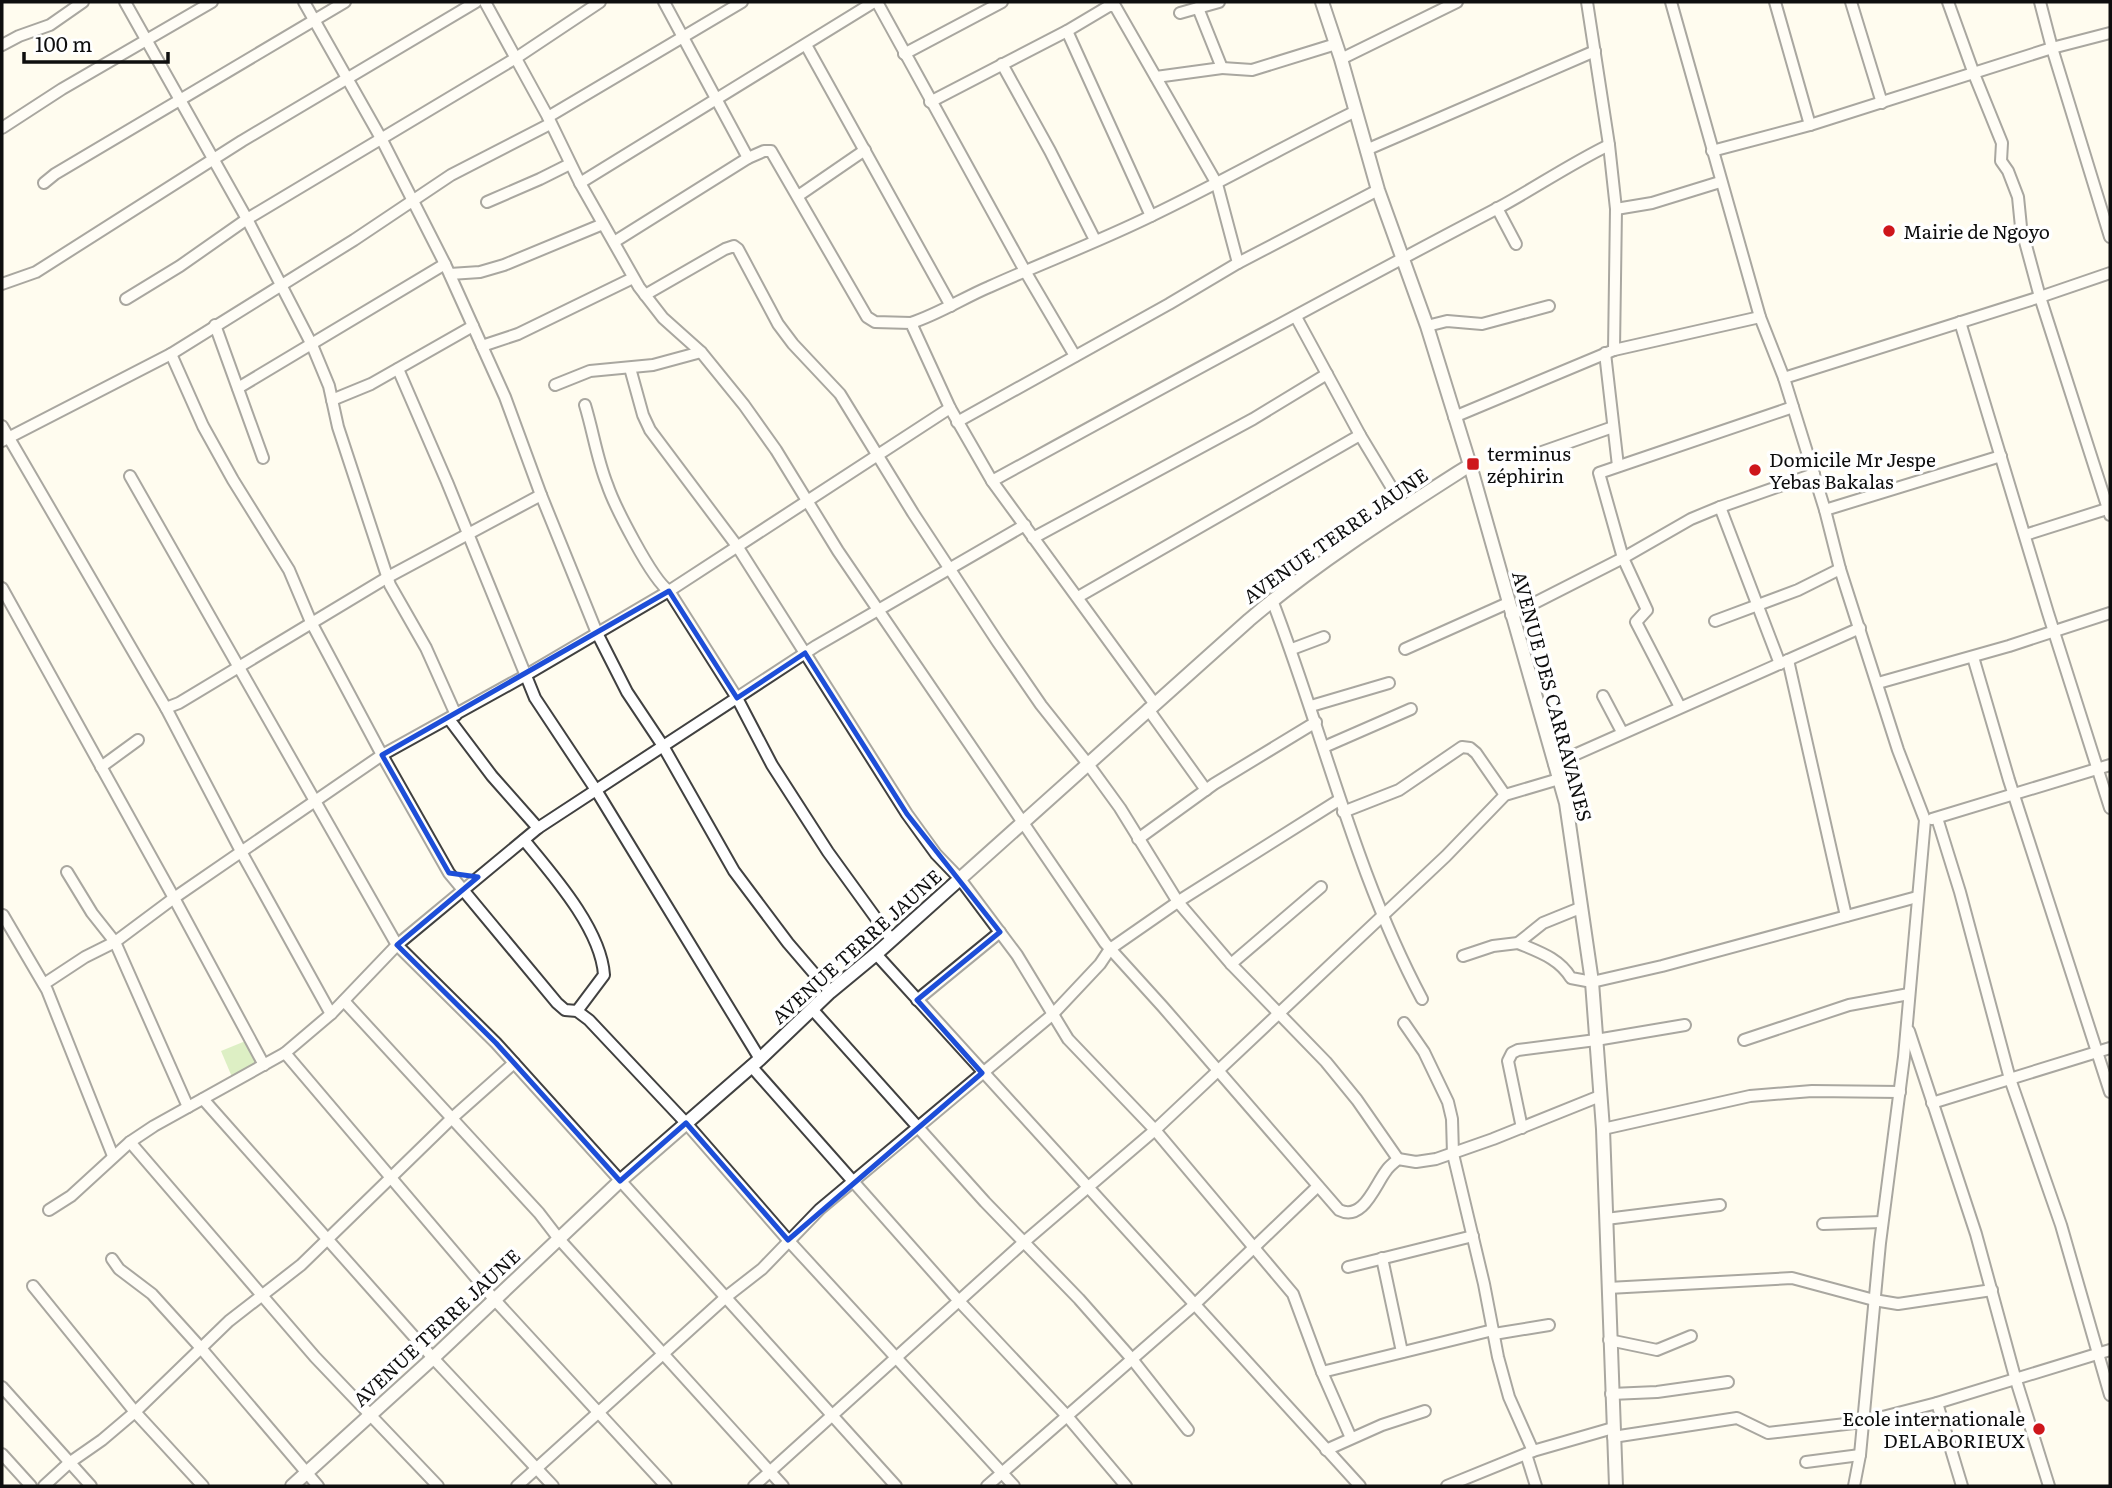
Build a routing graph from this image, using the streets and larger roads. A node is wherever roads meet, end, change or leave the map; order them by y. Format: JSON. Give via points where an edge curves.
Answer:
{"nodes":[{"id":1,"x":83,"y":2,"type":"edge"},
{"id":2,"x":125,"y":2,"type":"edge"},
{"id":3,"x":212,"y":2,"type":"edge"},
{"id":4,"x":304,"y":2,"type":"edge"},
{"id":5,"x":345,"y":2,"type":"edge"},
{"id":6,"x":476,"y":2,"type":"edge"},
{"id":7,"x":485,"y":2,"type":"edge"},
{"id":8,"x":600,"y":2,"type":"edge"},
{"id":9,"x":664,"y":2,"type":"edge"},
{"id":10,"x":742,"y":2,"type":"edge"},
{"id":11,"x":875,"y":2,"type":"edge"},
{"id":12,"x":1002,"y":2,"type":"edge"},
{"id":13,"x":1219,"y":2,"type":"edge"},
{"id":14,"x":1322,"y":2,"type":"edge"},
{"id":15,"x":1457,"y":2,"type":"edge"},
{"id":16,"x":1587,"y":2,"type":"edge"},
{"id":17,"x":1671,"y":2,"type":"edge"},
{"id":18,"x":1774,"y":2,"type":"edge"},
{"id":19,"x":1851,"y":2,"type":"edge"},
{"id":20,"x":1948,"y":2,"type":"edge"},
{"id":21,"x":2040,"y":2,"type":"edge"},
{"id":22,"x":1198,"y":8,"type":"junction"},
{"id":23,"x":1180,"y":13,"type":"dead end"},
{"id":24,"x":314,"y":21,"type":"junction"},
{"id":25,"x":1068,"y":31,"type":"junction"},
{"id":26,"x":2110,"y":33,"type":"edge"},
{"id":27,"x":684,"y":36,"type":"junction"},
{"id":28,"x":146,"y":39,"type":"junction"},
{"id":29,"x":1336,"y":44,"type":"junction"},
{"id":30,"x":806,"y":45,"type":"junction"},
{"id":31,"x":2,"y":46,"type":"edge"},
{"id":32,"x":2052,"y":48,"type":"junction"},
{"id":33,"x":1595,"y":51,"type":"junction"},
{"id":34,"x":904,"y":54,"type":"junction"},
{"id":35,"x":516,"y":58,"type":"junction"},
{"id":36,"x":1341,"y":58,"type":"junction"},
{"id":37,"x":1002,"y":64,"type":"junction"},
{"id":38,"x":1222,"y":68,"type":"junction"},
{"id":39,"x":1974,"y":74,"type":"junction"},
{"id":40,"x":1156,"y":77,"type":"junction"},
{"id":41,"x":347,"y":79,"type":"junction"},
{"id":42,"x":717,"y":100,"type":"junction"},
{"id":43,"x":180,"y":101,"type":"junction"},
{"id":44,"x":930,"y":102,"type":"junction"},
{"id":45,"x":1882,"y":103,"type":"junction"},
{"id":46,"x":1356,"y":111,"type":"junction"},
{"id":47,"x":549,"y":121,"type":"junction"},
{"id":48,"x":1810,"y":125,"type":"junction"},
{"id":49,"x":2,"y":128,"type":"edge"},
{"id":50,"x":382,"y":140,"type":"junction"},
{"id":51,"x":1609,"y":145,"type":"junction"},
{"id":52,"x":865,"y":150,"type":"junction"},
{"id":53,"x":1366,"y":150,"type":"junction"},
{"id":54,"x":1712,"y":151,"type":"junction"},
{"id":55,"x":748,"y":158,"type":"junction"},
{"id":56,"x":214,"y":160,"type":"junction"},
{"id":57,"x":570,"y":164,"type":"junction"},
{"id":58,"x":44,"y":183,"type":"dead end"},
{"id":59,"x":580,"y":183,"type":"junction"},
{"id":60,"x":1720,"y":183,"type":"junction"},
{"id":61,"x":1217,"y":184,"type":"junction"},
{"id":62,"x":1378,"y":190,"type":"junction"},
{"id":63,"x":798,"y":196,"type":"junction"},
{"id":64,"x":414,"y":202,"type":"junction"},
{"id":65,"x":487,"y":202,"type":"dead end"},
{"id":66,"x":1497,"y":208,"type":"junction"},
{"id":67,"x":1616,"y":209,"type":"junction"},
{"id":68,"x":1151,"y":216,"type":"junction"},
{"id":69,"x":247,"y":219,"type":"junction"},
{"id":70,"x":603,"y":224,"type":"junction"},
{"id":71,"x":2110,"y":237,"type":"edge"},
{"id":72,"x":1095,"y":240,"type":"junction"},
{"id":73,"x":614,"y":242,"type":"junction"},
{"id":74,"x":1516,"y":244,"type":"dead end"},
{"id":75,"x":1402,"y":257,"type":"junction"},
{"id":76,"x":1238,"y":263,"type":"junction"},
{"id":77,"x":447,"y":269,"type":"junction"},
{"id":78,"x":1025,"y":271,"type":"junction"},
{"id":79,"x":2110,"y":273,"type":"edge"},
{"id":80,"x":633,"y":278,"type":"junction"},
{"id":81,"x":2,"y":284,"type":"edge"},
{"id":82,"x":281,"y":285,"type":"junction"},
{"id":83,"x":645,"y":295,"type":"junction"},
{"id":84,"x":2040,"y":297,"type":"junction"},
{"id":85,"x":126,"y":299,"type":"dead end"},
{"id":86,"x":951,"y":306,"type":"junction"},
{"id":87,"x":1549,"y":306,"type":"dead end"},
{"id":88,"x":1296,"y":317,"type":"junction"},
{"id":89,"x":1760,"y":317,"type":"junction"},
{"id":90,"x":1960,"y":322,"type":"junction"},
{"id":91,"x":911,"y":323,"type":"junction"},
{"id":92,"x":215,"y":326,"type":"junction"},
{"id":93,"x":473,"y":326,"type":"junction"},
{"id":94,"x":1427,"y":327,"type":"junction"},
{"id":95,"x":312,"y":345,"type":"junction"},
{"id":96,"x":482,"y":346,"type":"junction"},
{"id":97,"x":701,"y":352,"type":"junction"},
{"id":98,"x":1610,"y":352,"type":"junction"},
{"id":99,"x":171,"y":354,"type":"junction"},
{"id":100,"x":1075,"y":356,"type":"junction"},
{"id":101,"x":630,"y":368,"type":"junction"},
{"id":102,"x":398,"y":369,"type":"junction"},
{"id":103,"x":1327,"y":373,"type":"junction"},
{"id":104,"x":1784,"y":378,"type":"junction"},
{"id":105,"x":555,"y":385,"type":"dead end"},
{"id":106,"x":238,"y":388,"type":"junction"},
{"id":107,"x":332,"y":400,"type":"junction"},
{"id":108,"x":585,"y":405,"type":"dead end"},
{"id":109,"x":1793,"y":407,"type":"junction"},
{"id":110,"x":950,"y":408,"type":"junction"},
{"id":111,"x":1454,"y":417,"type":"junction"},
{"id":112,"x":957,"y":422,"type":"junction"},
{"id":113,"x":2,"y":426,"type":"edge"},
{"id":114,"x":1613,"y":427,"type":"junction"},
{"id":115,"x":1360,"y":435,"type":"junction"},
{"id":116,"x":5,"y":439,"type":"edge"},
{"id":117,"x":1539,"y":453,"type":"dead end"},
{"id":118,"x":877,"y":456,"type":"junction"},
{"id":119,"x":2001,"y":456,"type":"junction"},
{"id":120,"x":263,"y":458,"type":"dead end"},
{"id":121,"x":1470,"y":465,"type":"junction"},
{"id":122,"x":1618,"y":466,"type":"junction"},
{"id":123,"x":1814,"y":474,"type":"junction"},
{"id":124,"x":131,"y":476,"type":"dead end"},
{"id":125,"x":992,"y":481,"type":"junction"},
{"id":126,"x":541,"y":495,"type":"junction"},
{"id":127,"x":806,"y":501,"type":"junction"},
{"id":128,"x":1720,"y":507,"type":"junction"},
{"id":129,"x":1404,"y":508,"type":"junction"},
{"id":130,"x":1825,"y":510,"type":"junction"},
{"id":131,"x":2110,"y":511,"type":"edge"},
{"id":132,"x":1025,"y":525,"type":"junction"},
{"id":133,"x":468,"y":534,"type":"junction"},
{"id":134,"x":2025,"y":535,"type":"junction"},
{"id":135,"x":1033,"y":538,"type":"junction"},
{"id":136,"x":737,"y":546,"type":"junction"},
{"id":137,"x":1623,"y":558,"type":"junction"},
{"id":138,"x":950,"y":568,"type":"junction"},
{"id":139,"x":1840,"y":569,"type":"junction"},
{"id":140,"x":388,"y":577,"type":"junction"},
{"id":141,"x":2,"y":588,"type":"edge"},
{"id":142,"x":669,"y":591,"type":"junction"},
{"id":143,"x":1078,"y":597,"type":"junction"},
{"id":144,"x":1272,"y":600,"type":"junction"},
{"id":145,"x":1757,"y":606,"type":"junction"},
{"id":146,"x":878,"y":609,"type":"junction"},
{"id":147,"x":1510,"y":609,"type":"junction"},
{"id":148,"x":2110,"y":613,"type":"edge"},
{"id":149,"x":1715,"y":621,"type":"dead end"},
{"id":150,"x":312,"y":622,"type":"junction"},
{"id":151,"x":1860,"y":628,"type":"junction"},
{"id":152,"x":2054,"y":632,"type":"junction"},
{"id":153,"x":597,"y":633,"type":"junction"},
{"id":154,"x":1324,"y":637,"type":"dead end"},
{"id":155,"x":1292,"y":649,"type":"junction"},
{"id":156,"x":1405,"y":649,"type":"dead end"},
{"id":157,"x":805,"y":653,"type":"junction"},
{"id":158,"x":1973,"y":657,"type":"junction"},
{"id":159,"x":1784,"y":662,"type":"junction"},
{"id":160,"x":239,"y":667,"type":"junction"},
{"id":161,"x":526,"y":676,"type":"junction"},
{"id":162,"x":1390,"y":683,"type":"dead end"},
{"id":163,"x":1878,"y":683,"type":"junction"},
{"id":164,"x":1603,"y":696,"type":"dead end"},
{"id":165,"x":737,"y":698,"type":"junction"},
{"id":166,"x":1151,"y":706,"type":"junction"},
{"id":167,"x":1311,"y":706,"type":"junction"},
{"id":168,"x":1680,"y":707,"type":"junction"},
{"id":169,"x":166,"y":708,"type":"junction"},
{"id":170,"x":1411,"y":709,"type":"dead end"},
{"id":171,"x":453,"y":717,"type":"junction"},
{"id":172,"x":1316,"y":722,"type":"junction"},
{"id":173,"x":1622,"y":732,"type":"junction"},
{"id":174,"x":138,"y":740,"type":"dead end"},
{"id":175,"x":663,"y":747,"type":"junction"},
{"id":176,"x":1324,"y":747,"type":"junction"},
{"id":177,"x":382,"y":755,"type":"junction"},
{"id":178,"x":1088,"y":764,"type":"junction"},
{"id":179,"x":1554,"y":764,"type":"junction"},
{"id":180,"x":2110,"y":765,"type":"edge"},
{"id":181,"x":101,"y":767,"type":"junction"},
{"id":182,"x":2098,"y":769,"type":"junction"},
{"id":183,"x":1559,"y":779,"type":"junction"},
{"id":184,"x":596,"y":790,"type":"junction"},
{"id":185,"x":1206,"y":790,"type":"junction"},
{"id":186,"x":2013,"y":794,"type":"junction"},
{"id":187,"x":1505,"y":795,"type":"junction"},
{"id":188,"x":1339,"y":800,"type":"junction"},
{"id":189,"x":316,"y":802,"type":"junction"},
{"id":190,"x":2110,"y":808,"type":"edge"},
{"id":191,"x":1343,"y":813,"type":"junction"},
{"id":192,"x":1931,"y":819,"type":"junction"},
{"id":193,"x":1021,"y":822,"type":"junction"},
{"id":194,"x":538,"y":828,"type":"junction"},
{"id":195,"x":1138,"y":839,"type":"junction"},
{"id":196,"x":524,"y":840,"type":"junction"},
{"id":197,"x":241,"y":852,"type":"junction"},
{"id":198,"x":67,"y":872,"type":"dead end"},
{"id":199,"x":449,"y":873,"type":"junction"},
{"id":200,"x":484,"y":873,"type":"junction"},
{"id":201,"x":960,"y":879,"type":"junction"},
{"id":202,"x":1321,"y":887,"type":"dead end"},
{"id":203,"x":462,"y":891,"type":"junction"},
{"id":204,"x":1917,"y":897,"type":"junction"},
{"id":205,"x":174,"y":898,"type":"junction"},
{"id":206,"x":1178,"y":902,"type":"junction"},
{"id":207,"x":1580,"y":908,"type":"junction"},
{"id":208,"x":3,"y":915,"type":"edge"},
{"id":209,"x":1383,"y":915,"type":"junction"},
{"id":210,"x":1846,"y":916,"type":"junction"},
{"id":211,"x":1000,"y":932,"type":"junction"},
{"id":212,"x":891,"y":939,"type":"junction"},
{"id":213,"x":115,"y":942,"type":"junction"},
{"id":214,"x":1518,"y":943,"type":"junction"},
{"id":215,"x":397,"y":945,"type":"junction"},
{"id":216,"x":1110,"y":949,"type":"junction"},
{"id":217,"x":876,"y":954,"type":"junction"},
{"id":218,"x":1463,"y":956,"type":"dead end"},
{"id":219,"x":1231,"y":964,"type":"junction"},
{"id":220,"x":1592,"y":982,"type":"junction"},
{"id":221,"x":44,"y":984,"type":"junction"},
{"id":222,"x":830,"y":992,"type":"junction"},
{"id":223,"x":1909,"y":993,"type":"junction"},
{"id":224,"x":1422,"y":999,"type":"dead end"},
{"id":225,"x":917,"y":1000,"type":"junction"},
{"id":226,"x":344,"y":1001,"type":"junction"},
{"id":227,"x":812,"y":1009,"type":"junction"},
{"id":228,"x":577,"y":1011,"type":"junction"},
{"id":229,"x":331,"y":1014,"type":"junction"},
{"id":230,"x":1279,"y":1014,"type":"junction"},
{"id":231,"x":1052,"y":1015,"type":"junction"},
{"id":232,"x":1404,"y":1023,"type":"dead end"},
{"id":233,"x":1907,"y":1024,"type":"junction"},
{"id":234,"x":1685,"y":1025,"type":"dead end"},
{"id":235,"x":1596,"y":1040,"type":"junction"},
{"id":236,"x":1744,"y":1040,"type":"dead end"},
{"id":237,"x":2110,"y":1048,"type":"edge"},
{"id":238,"x":2097,"y":1052,"type":"junction"},
{"id":239,"x":285,"y":1053,"type":"junction"},
{"id":240,"x":755,"y":1062,"type":"junction"},
{"id":241,"x":514,"y":1063,"type":"junction"},
{"id":242,"x":264,"y":1065,"type":"junction"},
{"id":243,"x":1217,"y":1072,"type":"junction"},
{"id":244,"x":982,"y":1073,"type":"junction"},
{"id":245,"x":2010,"y":1079,"type":"junction"},
{"id":246,"x":1899,"y":1092,"type":"junction"},
{"id":247,"x":2110,"y":1093,"type":"edge"},
{"id":248,"x":1600,"y":1096,"type":"junction"},
{"id":249,"x":203,"y":1099,"type":"junction"},
{"id":250,"x":1932,"y":1102,"type":"junction"},
{"id":251,"x":188,"y":1107,"type":"junction"},
{"id":252,"x":451,"y":1119,"type":"junction"},
{"id":253,"x":686,"y":1123,"type":"junction"},
{"id":254,"x":919,"y":1126,"type":"junction"},
{"id":255,"x":1522,"y":1128,"type":"junction"},
{"id":256,"x":1603,"y":1129,"type":"junction"},
{"id":257,"x":1155,"y":1130,"type":"junction"},
{"id":258,"x":130,"y":1142,"type":"junction"},
{"id":259,"x":1453,"y":1154,"type":"junction"},
{"id":260,"x":113,"y":1156,"type":"junction"},
{"id":261,"x":1398,"y":1159,"type":"junction"},
{"id":262,"x":391,"y":1179,"type":"junction"},
{"id":263,"x":855,"y":1180,"type":"junction"},
{"id":264,"x":620,"y":1181,"type":"junction"},
{"id":265,"x":1088,"y":1186,"type":"junction"},
{"id":266,"x":1317,"y":1187,"type":"junction"},
{"id":267,"x":1720,"y":1205,"type":"dead end"},
{"id":268,"x":49,"y":1210,"type":"dead end"},
{"id":269,"x":1606,"y":1219,"type":"junction"},
{"id":270,"x":1882,"y":1222,"type":"junction"},
{"id":271,"x":1823,"y":1224,"type":"dead end"},
{"id":272,"x":1473,"y":1236,"type":"junction"},
{"id":273,"x":328,"y":1239,"type":"junction"},
{"id":274,"x":559,"y":1239,"type":"junction"},
{"id":275,"x":788,"y":1240,"type":"junction"},
{"id":276,"x":1024,"y":1241,"type":"junction"},
{"id":277,"x":1255,"y":1248,"type":"junction"},
{"id":278,"x":1382,"y":1258,"type":"junction"},
{"id":279,"x":112,"y":1259,"type":"dead end"},
{"id":280,"x":1348,"y":1267,"type":"dead end"},
{"id":281,"x":33,"y":1286,"type":"dead end"},
{"id":282,"x":1608,"y":1288,"type":"junction"},
{"id":283,"x":1992,"y":1290,"type":"junction"},
{"id":284,"x":263,"y":1296,"type":"junction"},
{"id":285,"x":726,"y":1297,"type":"junction"},
{"id":286,"x":494,"y":1299,"type":"junction"},
{"id":287,"x":958,"y":1300,"type":"junction"},
{"id":288,"x":1874,"y":1300,"type":"junction"},
{"id":289,"x":1194,"y":1305,"type":"junction"},
{"id":290,"x":1549,"y":1325,"type":"dead end"},
{"id":291,"x":1493,"y":1332,"type":"junction"},
{"id":292,"x":1691,"y":1336,"type":"dead end"},
{"id":293,"x":1609,"y":1340,"type":"junction"},
{"id":294,"x":200,"y":1347,"type":"junction"},
{"id":295,"x":2110,"y":1350,"type":"edge"},
{"id":296,"x":1402,"y":1352,"type":"junction"},
{"id":297,"x":2098,"y":1353,"type":"junction"},
{"id":298,"x":663,"y":1354,"type":"junction"},
{"id":299,"x":895,"y":1357,"type":"junction"},
{"id":300,"x":433,"y":1358,"type":"junction"},
{"id":301,"x":1132,"y":1359,"type":"junction"},
{"id":302,"x":1322,"y":1372,"type":"junction"},
{"id":303,"x":2015,"y":1377,"type":"junction"},
{"id":304,"x":1728,"y":1382,"type":"dead end"},
{"id":305,"x":2,"y":1387,"type":"edge"},
{"id":306,"x":1611,"y":1394,"type":"junction"},
{"id":307,"x":2110,"y":1395,"type":"edge"},
{"id":308,"x":1937,"y":1402,"type":"junction"},
{"id":309,"x":599,"y":1411,"type":"junction"},
{"id":310,"x":1425,"y":1411,"type":"dead end"},
{"id":311,"x":135,"y":1412,"type":"junction"},
{"id":312,"x":370,"y":1414,"type":"junction"},
{"id":313,"x":833,"y":1414,"type":"junction"},
{"id":314,"x":1067,"y":1416,"type":"junction"},
{"id":315,"x":1863,"y":1422,"type":"junction"},
{"id":316,"x":1188,"y":1430,"type":"dead end"},
{"id":317,"x":1613,"y":1433,"type":"junction"},
{"id":318,"x":1351,"y":1438,"type":"junction"},
{"id":319,"x":1326,"y":1450,"type":"junction"},
{"id":320,"x":1530,"y":1452,"type":"junction"},
{"id":321,"x":2,"y":1454,"type":"edge"},
{"id":322,"x":1860,"y":1455,"type":"junction"},
{"id":323,"x":1806,"y":1462,"type":"dead end"},
{"id":324,"x":69,"y":1463,"type":"junction"},
{"id":325,"x":536,"y":1469,"type":"junction"},
{"id":326,"x":769,"y":1472,"type":"junction"},
{"id":327,"x":1002,"y":1473,"type":"junction"},
{"id":328,"x":307,"y":1474,"type":"junction"},
{"id":329,"x":31,"y":1486,"type":"edge"},
{"id":330,"x":44,"y":1486,"type":"edge"},
{"id":331,"x":91,"y":1486,"type":"edge"},
{"id":332,"x":204,"y":1486,"type":"edge"},
{"id":333,"x":292,"y":1486,"type":"edge"},
{"id":334,"x":318,"y":1486,"type":"edge"},
{"id":335,"x":438,"y":1486,"type":"edge"},
{"id":336,"x":517,"y":1486,"type":"edge"},
{"id":337,"x":553,"y":1486,"type":"edge"},
{"id":338,"x":666,"y":1486,"type":"edge"},
{"id":339,"x":754,"y":1486,"type":"edge"},
{"id":340,"x":783,"y":1486,"type":"edge"},
{"id":341,"x":896,"y":1486,"type":"edge"},
{"id":342,"x":987,"y":1486,"type":"edge"},
{"id":343,"x":1014,"y":1486,"type":"edge"},
{"id":344,"x":1126,"y":1486,"type":"edge"},
{"id":345,"x":1360,"y":1486,"type":"edge"},
{"id":346,"x":1447,"y":1486,"type":"edge"},
{"id":347,"x":1536,"y":1486,"type":"edge"},
{"id":348,"x":1616,"y":1486,"type":"edge"},
{"id":349,"x":1854,"y":1486,"type":"edge"},
{"id":350,"x":1962,"y":1486,"type":"edge"},
{"id":351,"x":2049,"y":1486,"type":"edge"}],
"edges":[{"from":1,"to":31,"type":"street","via":[[50,25]]},
{"from":2,"to":28,"type":"street"},
{"from":3,"to":28,"type":"street"},
{"from":4,"to":24,"type":"street"},
{"from":5,"to":24,"type":"street"},
{"from":6,"to":41,"type":"street"},
{"from":7,"to":35,"type":"street"},
{"from":8,"to":35,"type":"street"},
{"from":9,"to":27,"type":"street"},
{"from":10,"to":27,"type":"street"},
{"from":11,"to":30,"type":"street"},
{"from":11,"to":34,"type":"street"},
{"from":12,"to":34,"type":"street"},
{"from":13,"to":22,"type":"street"},
{"from":14,"to":29,"type":"street","name":"AVENUE DES CARRAVANES"},
{"from":15,"to":36,"type":"street"},
{"from":16,"to":33,"type":"street"},
{"from":17,"to":54,"type":"street"},
{"from":18,"to":48,"type":"street"},
{"from":19,"to":45,"type":"street"},
{"from":20,"to":39,"type":"street"},
{"from":21,"to":32,"type":"street"},
{"from":22,"to":23,"type":"street"},
{"from":22,"to":38,"type":"street"},
{"from":24,"to":41,"type":"street"},
{"from":24,"to":43,"type":"street"},
{"from":25,"to":37,"type":"street"},
{"from":25,"to":40,"type":"street","via":[[1115,6]]},
{"from":25,"to":68,"type":"street"},
{"from":26,"to":32,"type":"street"},
{"from":27,"to":42,"type":"street"},
{"from":27,"to":47,"type":"street"},
{"from":28,"to":43,"type":"street"},
{"from":28,"to":49,"type":"street"},
{"from":29,"to":36,"type":"street","name":"AVENUE DES CARRAVANES"},
{"from":29,"to":38,"type":"street","via":[[1252,70]]},
{"from":30,"to":42,"type":"street"},
{"from":30,"to":52,"type":"street"},
{"from":32,"to":39,"type":"street"},
{"from":32,"to":71,"type":"street"},
{"from":33,"to":51,"type":"street"},
{"from":33,"to":53,"type":"street"},
{"from":34,"to":44,"type":"street"},
{"from":35,"to":47,"type":"street"},
{"from":35,"to":50,"type":"street"},
{"from":36,"to":46,"type":"street","name":"AVENUE DES CARRAVANES"},
{"from":37,"to":44,"type":"street"},
{"from":37,"to":72,"type":"street"},
{"from":38,"to":40,"type":"street"},
{"from":39,"to":45,"type":"street"},
{"from":39,"to":84,"type":"street","via":[[2002,143],[2001,161],[2018,197],[2021,227]]},
{"from":40,"to":61,"type":"street"},
{"from":41,"to":50,"type":"street"},
{"from":41,"to":56,"type":"street"},
{"from":42,"to":55,"type":"street"},
{"from":42,"to":59,"type":"street"},
{"from":43,"to":56,"type":"street"},
{"from":43,"to":58,"type":"street"},
{"from":44,"to":78,"type":"street"},
{"from":45,"to":48,"type":"street"},
{"from":46,"to":53,"type":"street","name":"AVENUE DES CARRAVANES"},
{"from":46,"to":61,"type":"street"},
{"from":47,"to":57,"type":"street"},
{"from":47,"to":64,"type":"street"},
{"from":48,"to":54,"type":"street"},
{"from":50,"to":64,"type":"street"},
{"from":50,"to":69,"type":"street"},
{"from":51,"to":66,"type":"street"},
{"from":51,"to":67,"type":"street"},
{"from":52,"to":63,"type":"street"},
{"from":52,"to":86,"type":"street"},
{"from":53,"to":62,"type":"street","name":"AVENUE DES CARRAVANES"},
{"from":54,"to":60,"type":"street"},
{"from":55,"to":63,"type":"street","via":[[771,151]]},
{"from":55,"to":73,"type":"street"},
{"from":56,"to":69,"type":"street"},
{"from":56,"to":81,"type":"street","via":[[36,272]]},
{"from":57,"to":59,"type":"street"},
{"from":57,"to":65,"type":"street"},
{"from":59,"to":70,"type":"street"},
{"from":60,"to":67,"type":"street"},
{"from":60,"to":89,"type":"street"},
{"from":61,"to":68,"type":"street"},
{"from":61,"to":76,"type":"street"},
{"from":62,"to":75,"type":"street","name":"AVENUE DES CARRAVANES"},
{"from":62,"to":76,"type":"street"},
{"from":63,"to":91,"type":"street","via":[[867,317],[875,322]]},
{"from":64,"to":77,"type":"street"},
{"from":64,"to":82,"type":"street"},
{"from":66,"to":74,"type":"street"},
{"from":66,"to":75,"type":"street"},
{"from":67,"to":98,"type":"street"},
{"from":68,"to":72,"type":"street"},
{"from":69,"to":82,"type":"street"},
{"from":69,"to":85,"type":"street"},
{"from":70,"to":73,"type":"street"},
{"from":70,"to":77,"type":"street","via":[[480,272]]},
{"from":72,"to":78,"type":"street"},
{"from":73,"to":80,"type":"street"},
{"from":75,"to":88,"type":"street"},
{"from":75,"to":94,"type":"street","name":"AVENUE DES CARRAVANES"},
{"from":76,"to":100,"type":"street"},
{"from":77,"to":93,"type":"street"},
{"from":77,"to":95,"type":"street"},
{"from":78,"to":86,"type":"street"},
{"from":78,"to":100,"type":"street"},
{"from":79,"to":84,"type":"street"},
{"from":80,"to":83,"type":"street"},
{"from":80,"to":96,"type":"street","via":[[518,334]]},
{"from":82,"to":92,"type":"street"},
{"from":82,"to":95,"type":"street"},
{"from":83,"to":97,"type":"street"},
{"from":83,"to":118,"type":"street","via":[[725,248],[737,247],[778,324],[840,394]]},
{"from":84,"to":90,"type":"street"},
{"from":84,"to":131,"type":"street"},
{"from":86,"to":91,"type":"street"},
{"from":87,"to":94,"type":"street","via":[[1482,324],[1447,321]]},
{"from":88,"to":103,"type":"street"},
{"from":88,"to":125,"type":"street"},
{"from":89,"to":98,"type":"street"},
{"from":89,"to":104,"type":"street"},
{"from":90,"to":104,"type":"street"},
{"from":90,"to":119,"type":"street"},
{"from":91,"to":110,"type":"street"},
{"from":92,"to":99,"type":"street"},
{"from":92,"to":106,"type":"street"},
{"from":93,"to":96,"type":"street"},
{"from":93,"to":102,"type":"street"},
{"from":94,"to":111,"type":"street","name":"AVENUE DES CARRAVANES"},
{"from":95,"to":106,"type":"street"},
{"from":95,"to":107,"type":"street"},
{"from":96,"to":126,"type":"street"},
{"from":97,"to":101,"type":"street"},
{"from":97,"to":127,"type":"street","via":[[776,450]]},
{"from":98,"to":111,"type":"street"},
{"from":98,"to":114,"type":"street"},
{"from":99,"to":116,"type":"street"},
{"from":99,"to":150,"type":"street","via":[[203,426],[289,570]]},
{"from":100,"to":112,"type":"street"},
{"from":101,"to":105,"type":"street","via":[[590,371]]},
{"from":101,"to":136,"type":"street","via":[[650,430]]},
{"from":102,"to":107,"type":"street"},
{"from":102,"to":133,"type":"street"},
{"from":103,"to":115,"type":"street"},
{"from":103,"to":135,"type":"street"},
{"from":104,"to":109,"type":"street"},
{"from":106,"to":120,"type":"street"},
{"from":107,"to":140,"type":"street"},
{"from":108,"to":142,"type":"street","via":[[607,485],[648,564]]},
{"from":109,"to":122,"type":"street"},
{"from":109,"to":123,"type":"street"},
{"from":110,"to":112,"type":"street"},
{"from":110,"to":118,"type":"street"},
{"from":111,"to":121,"type":"street","name":"AVENUE DES CARRAVANES"},
{"from":112,"to":125,"type":"street"},
{"from":113,"to":116,"type":"street"},
{"from":114,"to":117,"type":"street"},
{"from":114,"to":122,"type":"street"},
{"from":115,"to":129,"type":"street"},
{"from":115,"to":143,"type":"street"},
{"from":116,"to":169,"type":"street"},
{"from":118,"to":127,"type":"street"},
{"from":118,"to":138,"type":"street"},
{"from":119,"to":130,"type":"street"},
{"from":119,"to":134,"type":"street"},
{"from":121,"to":129,"type":"street","name":"AVENUE TERRE JAUNE"},
{"from":121,"to":147,"type":"street","name":"AVENUE DES CARRAVANES"},
{"from":122,"to":137,"type":"street","via":[[1602,471],[1599,477]]},
{"from":123,"to":128,"type":"street"},
{"from":123,"to":130,"type":"street"},
{"from":124,"to":160,"type":"street"},
{"from":125,"to":132,"type":"street"},
{"from":126,"to":133,"type":"street"},
{"from":126,"to":153,"type":"street"},
{"from":127,"to":136,"type":"street"},
{"from":127,"to":146,"type":"street"},
{"from":128,"to":137,"type":"street"},
{"from":128,"to":145,"type":"street"},
{"from":129,"to":144,"type":"street","name":"AVENUE TERRE JAUNE"},
{"from":130,"to":139,"type":"street"},
{"from":131,"to":134,"type":"street"},
{"from":132,"to":135,"type":"street"},
{"from":132,"to":138,"type":"street"},
{"from":133,"to":140,"type":"street"},
{"from":133,"to":161,"type":"street"},
{"from":134,"to":152,"type":"street"},
{"from":135,"to":143,"type":"street"},
{"from":136,"to":142,"type":"street"},
{"from":136,"to":157,"type":"street"},
{"from":137,"to":147,"type":"street"},
{"from":137,"to":168,"type":"street","via":[[1647,610],[1636,622]]},
{"from":138,"to":146,"type":"street"},
{"from":138,"to":178,"type":"street","via":[[1041,705]]},
{"from":139,"to":145,"type":"street"},
{"from":139,"to":151,"type":"street"},
{"from":140,"to":150,"type":"street"},
{"from":140,"to":171,"type":"street","via":[[426,648]]},
{"from":141,"to":181,"type":"street"},
{"from":142,"to":153,"type":"street"},
{"from":142,"to":165,"type":"street"},
{"from":143,"to":166,"type":"street"},
{"from":144,"to":155,"type":"street"},
{"from":144,"to":166,"type":"street","name":"AVENUE TERRE JAUNE"},
{"from":145,"to":149,"type":"street"},
{"from":145,"to":159,"type":"street"},
{"from":146,"to":157,"type":"street"},
{"from":146,"to":193,"type":"street"},
{"from":147,"to":156,"type":"street"},
{"from":147,"to":179,"type":"street","name":"AVENUE DES CARRAVANES"},
{"from":148,"to":152,"type":"street"},
{"from":150,"to":160,"type":"street"},
{"from":150,"to":177,"type":"street"},
{"from":151,"to":159,"type":"street"},
{"from":151,"to":163,"type":"street"},
{"from":152,"to":158,"type":"street"},
{"from":152,"to":182,"type":"street"},
{"from":153,"to":161,"type":"street"},
{"from":153,"to":175,"type":"street"},
{"from":154,"to":155,"type":"street"},
{"from":155,"to":167,"type":"street"},
{"from":157,"to":165,"type":"street"},
{"from":157,"to":201,"type":"street","via":[[906,814]]},
{"from":158,"to":163,"type":"street"},
{"from":158,"to":186,"type":"street"},
{"from":159,"to":168,"type":"street"},
{"from":159,"to":210,"type":"street"},
{"from":160,"to":169,"type":"street"},
{"from":160,"to":189,"type":"street"},
{"from":161,"to":171,"type":"street"},
{"from":161,"to":184,"type":"street"},
{"from":162,"to":167,"type":"street"},
{"from":163,"to":192,"type":"street","via":[[1898,750]]},
{"from":164,"to":173,"type":"street"},
{"from":165,"to":175,"type":"street"},
{"from":165,"to":212,"type":"street","via":[[772,765]]},
{"from":166,"to":178,"type":"street","name":"AVENUE TERRE JAUNE"},
{"from":166,"to":185,"type":"street"},
{"from":167,"to":172,"type":"street"},
{"from":168,"to":173,"type":"street"},
{"from":169,"to":197,"type":"street"},
{"from":170,"to":176,"type":"street"},
{"from":171,"to":177,"type":"street"},
{"from":171,"to":194,"type":"street","via":[[492,776]]},
{"from":172,"to":176,"type":"street"},
{"from":172,"to":185,"type":"street"},
{"from":173,"to":179,"type":"street"},
{"from":174,"to":181,"type":"street"},
{"from":175,"to":184,"type":"street"},
{"from":175,"to":222,"type":"street","via":[[734,871]]},
{"from":176,"to":188,"type":"street"},
{"from":177,"to":189,"type":"street"},
{"from":177,"to":199,"type":"street"},
{"from":178,"to":193,"type":"street","name":"AVENUE TERRE JAUNE"},
{"from":178,"to":195,"type":"street"},
{"from":179,"to":183,"type":"street","name":"AVENUE DES CARRAVANES"},
{"from":180,"to":182,"type":"street"},
{"from":181,"to":205,"type":"street"},
{"from":182,"to":186,"type":"street"},
{"from":182,"to":190,"type":"street"},
{"from":183,"to":187,"type":"street"},
{"from":183,"to":207,"type":"street","name":"AVENUE DES CARRAVANES"},
{"from":184,"to":194,"type":"street"},
{"from":184,"to":240,"type":"street"},
{"from":185,"to":195,"type":"street"},
{"from":186,"to":192,"type":"street"},
{"from":186,"to":238,"type":"street"},
{"from":187,"to":191,"type":"street","via":[[1476,753],[1462,747],[1399,790]]},
{"from":187,"to":209,"type":"street"},
{"from":188,"to":191,"type":"street"},
{"from":188,"to":206,"type":"street"},
{"from":189,"to":197,"type":"street"},
{"from":189,"to":215,"type":"street"},
{"from":191,"to":209,"type":"street"},
{"from":192,"to":204,"type":"street"},
{"from":192,"to":245,"type":"street","via":[[1960,892]]},
{"from":193,"to":201,"type":"street","name":"AVENUE TERRE JAUNE"},
{"from":193,"to":216,"type":"street"},
{"from":194,"to":196,"type":"street"},
{"from":195,"to":206,"type":"street"},
{"from":196,"to":200,"type":"street"},
{"from":196,"to":228,"type":"street","via":[[582,918],[601,958],[604,975]]},
{"from":197,"to":205,"type":"street"},
{"from":197,"to":229,"type":"street"},
{"from":198,"to":213,"type":"street"},
{"from":199,"to":200,"type":"street"},
{"from":199,"to":203,"type":"street"},
{"from":200,"to":203,"type":"street"},
{"from":201,"to":211,"type":"street"},
{"from":201,"to":212,"type":"street","name":"AVENUE TERRE JAUNE"},
{"from":202,"to":219,"type":"street"},
{"from":203,"to":215,"type":"street"},
{"from":203,"to":228,"type":"street","via":[[556,1003]]},
{"from":204,"to":210,"type":"street"},
{"from":204,"to":223,"type":"street"},
{"from":205,"to":213,"type":"street"},
{"from":205,"to":242,"type":"street"},
{"from":206,"to":216,"type":"street"},
{"from":206,"to":219,"type":"street"},
{"from":207,"to":214,"type":"street","via":[[1543,923]]},
{"from":207,"to":220,"type":"street","name":"AVENUE DES CARRAVANES"},
{"from":208,"to":221,"type":"street"},
{"from":209,"to":224,"type":"street"},
{"from":209,"to":230,"type":"street"},
{"from":210,"to":220,"type":"street"},
{"from":211,"to":225,"type":"street"},
{"from":211,"to":231,"type":"street"},
{"from":212,"to":217,"type":"street","name":"AVENUE TERRE JAUNE"},
{"from":213,"to":221,"type":"street"},
{"from":213,"to":251,"type":"street"},
{"from":214,"to":218,"type":"street"},
{"from":214,"to":220,"type":"street","via":[[1554,959],[1571,978]]},
{"from":215,"to":226,"type":"street"},
{"from":215,"to":241,"type":"street"},
{"from":216,"to":231,"type":"street"},
{"from":216,"to":243,"type":"street"},
{"from":217,"to":222,"type":"street","name":"AVENUE TERRE JAUNE"},
{"from":217,"to":225,"type":"street"},
{"from":219,"to":230,"type":"street"},
{"from":220,"to":235,"type":"street","name":"AVENUE DES CARRAVANES"},
{"from":221,"to":260,"type":"street"},
{"from":222,"to":227,"type":"street","name":"AVENUE TERRE JAUNE"},
{"from":223,"to":233,"type":"street"},
{"from":223,"to":236,"type":"street","via":[[1849,1005]]},
{"from":225,"to":244,"type":"street"},
{"from":226,"to":229,"type":"street"},
{"from":226,"to":252,"type":"street"},
{"from":227,"to":240,"type":"street","name":"AVENUE TERRE JAUNE"},
{"from":227,"to":254,"type":"street"},
{"from":228,"to":253,"type":"street"},
{"from":229,"to":239,"type":"street"},
{"from":230,"to":243,"type":"street"},
{"from":230,"to":261,"type":"street","via":[[1326,1062]]},
{"from":231,"to":244,"type":"street"},
{"from":231,"to":257,"type":"street","via":[[1068,1039]]},
{"from":232,"to":259,"type":"street","via":[[1442,1085],[1452,1119]]},
{"from":233,"to":246,"type":"street"},
{"from":233,"to":250,"type":"street"},
{"from":234,"to":235,"type":"street"},
{"from":235,"to":248,"type":"street","name":"AVENUE DES CARRAVANES"},
{"from":235,"to":255,"type":"street","via":[[1512,1053],[1508,1061]]},
{"from":237,"to":238,"type":"street"},
{"from":238,"to":245,"type":"street"},
{"from":238,"to":247,"type":"street"},
{"from":239,"to":242,"type":"street"},
{"from":239,"to":262,"type":"street"},
{"from":240,"to":253,"type":"street","name":"AVENUE TERRE JAUNE"},
{"from":240,"to":263,"type":"street"},
{"from":241,"to":252,"type":"street"},
{"from":241,"to":264,"type":"street"},
{"from":242,"to":249,"type":"street"},
{"from":243,"to":257,"type":"street"},
{"from":243,"to":266,"type":"street"},
{"from":244,"to":254,"type":"street"},
{"from":244,"to":265,"type":"street"},
{"from":245,"to":250,"type":"street"},
{"from":245,"to":297,"type":"street","via":[[2061,1225]]},
{"from":246,"to":256,"type":"street","via":[[1751,1096]]},
{"from":246,"to":270,"type":"street"},
{"from":248,"to":255,"type":"street"},
{"from":248,"to":256,"type":"street","name":"AVENUE DES CARRAVANES"},
{"from":249,"to":251,"type":"street"},
{"from":249,"to":273,"type":"street"},
{"from":250,"to":283,"type":"street"},
{"from":251,"to":258,"type":"street"},
{"from":252,"to":262,"type":"street"},
{"from":252,"to":274,"type":"street"},
{"from":253,"to":264,"type":"street","name":"AVENUE TERRE JAUNE"},
{"from":253,"to":275,"type":"street"},
{"from":254,"to":263,"type":"street"},
{"from":254,"to":276,"type":"street"},
{"from":255,"to":259,"type":"street"},
{"from":256,"to":269,"type":"street","name":"AVENUE DES CARRAVANES"},
{"from":257,"to":265,"type":"street"},
{"from":257,"to":277,"type":"street"},
{"from":258,"to":260,"type":"street"},
{"from":258,"to":284,"type":"street"},
{"from":259,"to":261,"type":"street","via":[[1416,1162]]},
{"from":259,"to":272,"type":"street"},
{"from":260,"to":268,"type":"street"},
{"from":261,"to":266,"type":"street","via":[[1387,1168],[1373,1195],[1348,1212],[1339,1210]]},
{"from":262,"to":273,"type":"street"},
{"from":262,"to":286,"type":"street"},
{"from":263,"to":275,"type":"street"},
{"from":263,"to":287,"type":"street"},
{"from":264,"to":274,"type":"street","name":"AVENUE TERRE JAUNE"},
{"from":264,"to":285,"type":"street"},
{"from":265,"to":276,"type":"street"},
{"from":265,"to":289,"type":"street"},
{"from":266,"to":277,"type":"street"},
{"from":267,"to":269,"type":"street"},
{"from":269,"to":282,"type":"street","name":"AVENUE DES CARRAVANES"},
{"from":270,"to":271,"type":"street"},
{"from":270,"to":288,"type":"street"},
{"from":272,"to":278,"type":"street"},
{"from":272,"to":291,"type":"street"},
{"from":273,"to":284,"type":"street"},
{"from":273,"to":300,"type":"street"},
{"from":274,"to":286,"type":"street","name":"AVENUE TERRE JAUNE"},
{"from":274,"to":298,"type":"street"},
{"from":275,"to":285,"type":"street","via":[[762,1269]]},
{"from":275,"to":299,"type":"street"},
{"from":276,"to":287,"type":"street"},
{"from":276,"to":301,"type":"street"},
{"from":277,"to":289,"type":"street"},
{"from":277,"to":302,"type":"street","via":[[1293,1294]]},
{"from":278,"to":280,"type":"street"},
{"from":278,"to":296,"type":"street"},
{"from":279,"to":294,"type":"street","via":[[152,1294]]},
{"from":281,"to":311,"type":"street"},
{"from":282,"to":288,"type":"street","via":[[1792,1279]]},
{"from":282,"to":293,"type":"street","name":"AVENUE DES CARRAVANES"},
{"from":283,"to":288,"type":"street","via":[[1898,1304]]},
{"from":283,"to":303,"type":"street"},
{"from":284,"to":294,"type":"street"},
{"from":284,"to":312,"type":"street"},
{"from":285,"to":298,"type":"street"},
{"from":285,"to":313,"type":"street"},
{"from":286,"to":300,"type":"street","name":"AVENUE TERRE JAUNE"},
{"from":286,"to":309,"type":"street"},
{"from":287,"to":299,"type":"street"},
{"from":287,"to":314,"type":"street"},
{"from":288,"to":315,"type":"street"},
{"from":289,"to":301,"type":"street"},
{"from":289,"to":319,"type":"street"},
{"from":290,"to":291,"type":"street"},
{"from":291,"to":296,"type":"street"},
{"from":291,"to":320,"type":"street","via":[[1509,1397]]},
{"from":292,"to":293,"type":"street","via":[[1657,1350]]},
{"from":293,"to":306,"type":"street","name":"AVENUE DES CARRAVANES"},
{"from":294,"to":311,"type":"street"},
{"from":294,"to":328,"type":"street"},
{"from":295,"to":297,"type":"street"},
{"from":296,"to":302,"type":"street"},
{"from":297,"to":303,"type":"street"},
{"from":297,"to":307,"type":"street"},
{"from":298,"to":309,"type":"street"},
{"from":298,"to":326,"type":"street"},
{"from":299,"to":313,"type":"street"},
{"from":299,"to":327,"type":"street"},
{"from":300,"to":312,"type":"street","name":"AVENUE TERRE JAUNE"},
{"from":300,"to":325,"type":"street"},
{"from":301,"to":314,"type":"street"},
{"from":301,"to":316,"type":"street"},
{"from":302,"to":318,"type":"street"},
{"from":303,"to":308,"type":"street"},
{"from":303,"to":351,"type":"street"},
{"from":304,"to":306,"type":"street"},
{"from":305,"to":324,"type":"street"},
{"from":306,"to":317,"type":"street","name":"AVENUE DES CARRAVANES"},
{"from":308,"to":315,"type":"street"},
{"from":308,"to":350,"type":"street"},
{"from":309,"to":325,"type":"street"},
{"from":309,"to":338,"type":"street"},
{"from":310,"to":318,"type":"street"},
{"from":311,"to":324,"type":"street"},
{"from":311,"to":332,"type":"street"},
{"from":312,"to":328,"type":"street","name":"AVENUE TERRE JAUNE"},
{"from":312,"to":335,"type":"street"},
{"from":313,"to":326,"type":"street"},
{"from":313,"to":341,"type":"street"},
{"from":314,"to":327,"type":"street"},
{"from":314,"to":344,"type":"street"},
{"from":315,"to":317,"type":"street","via":[[1769,1433],[1737,1418]]},
{"from":315,"to":322,"type":"street"},
{"from":317,"to":320,"type":"street"},
{"from":317,"to":348,"type":"street","name":"AVENUE DES CARRAVANES"},
{"from":318,"to":319,"type":"street"},
{"from":319,"to":345,"type":"street"},
{"from":320,"to":346,"type":"street"},
{"from":320,"to":347,"type":"street"},
{"from":321,"to":329,"type":"street"},
{"from":322,"to":323,"type":"street"},
{"from":322,"to":349,"type":"street"},
{"from":324,"to":330,"type":"street"},
{"from":324,"to":331,"type":"street"},
{"from":325,"to":336,"type":"street"},
{"from":325,"to":337,"type":"street"},
{"from":326,"to":339,"type":"street"},
{"from":326,"to":340,"type":"street"},
{"from":327,"to":342,"type":"street"},
{"from":327,"to":343,"type":"street"},
{"from":328,"to":333,"type":"street","name":"AVENUE TERRE JAUNE"},
{"from":328,"to":334,"type":"street"}]}
